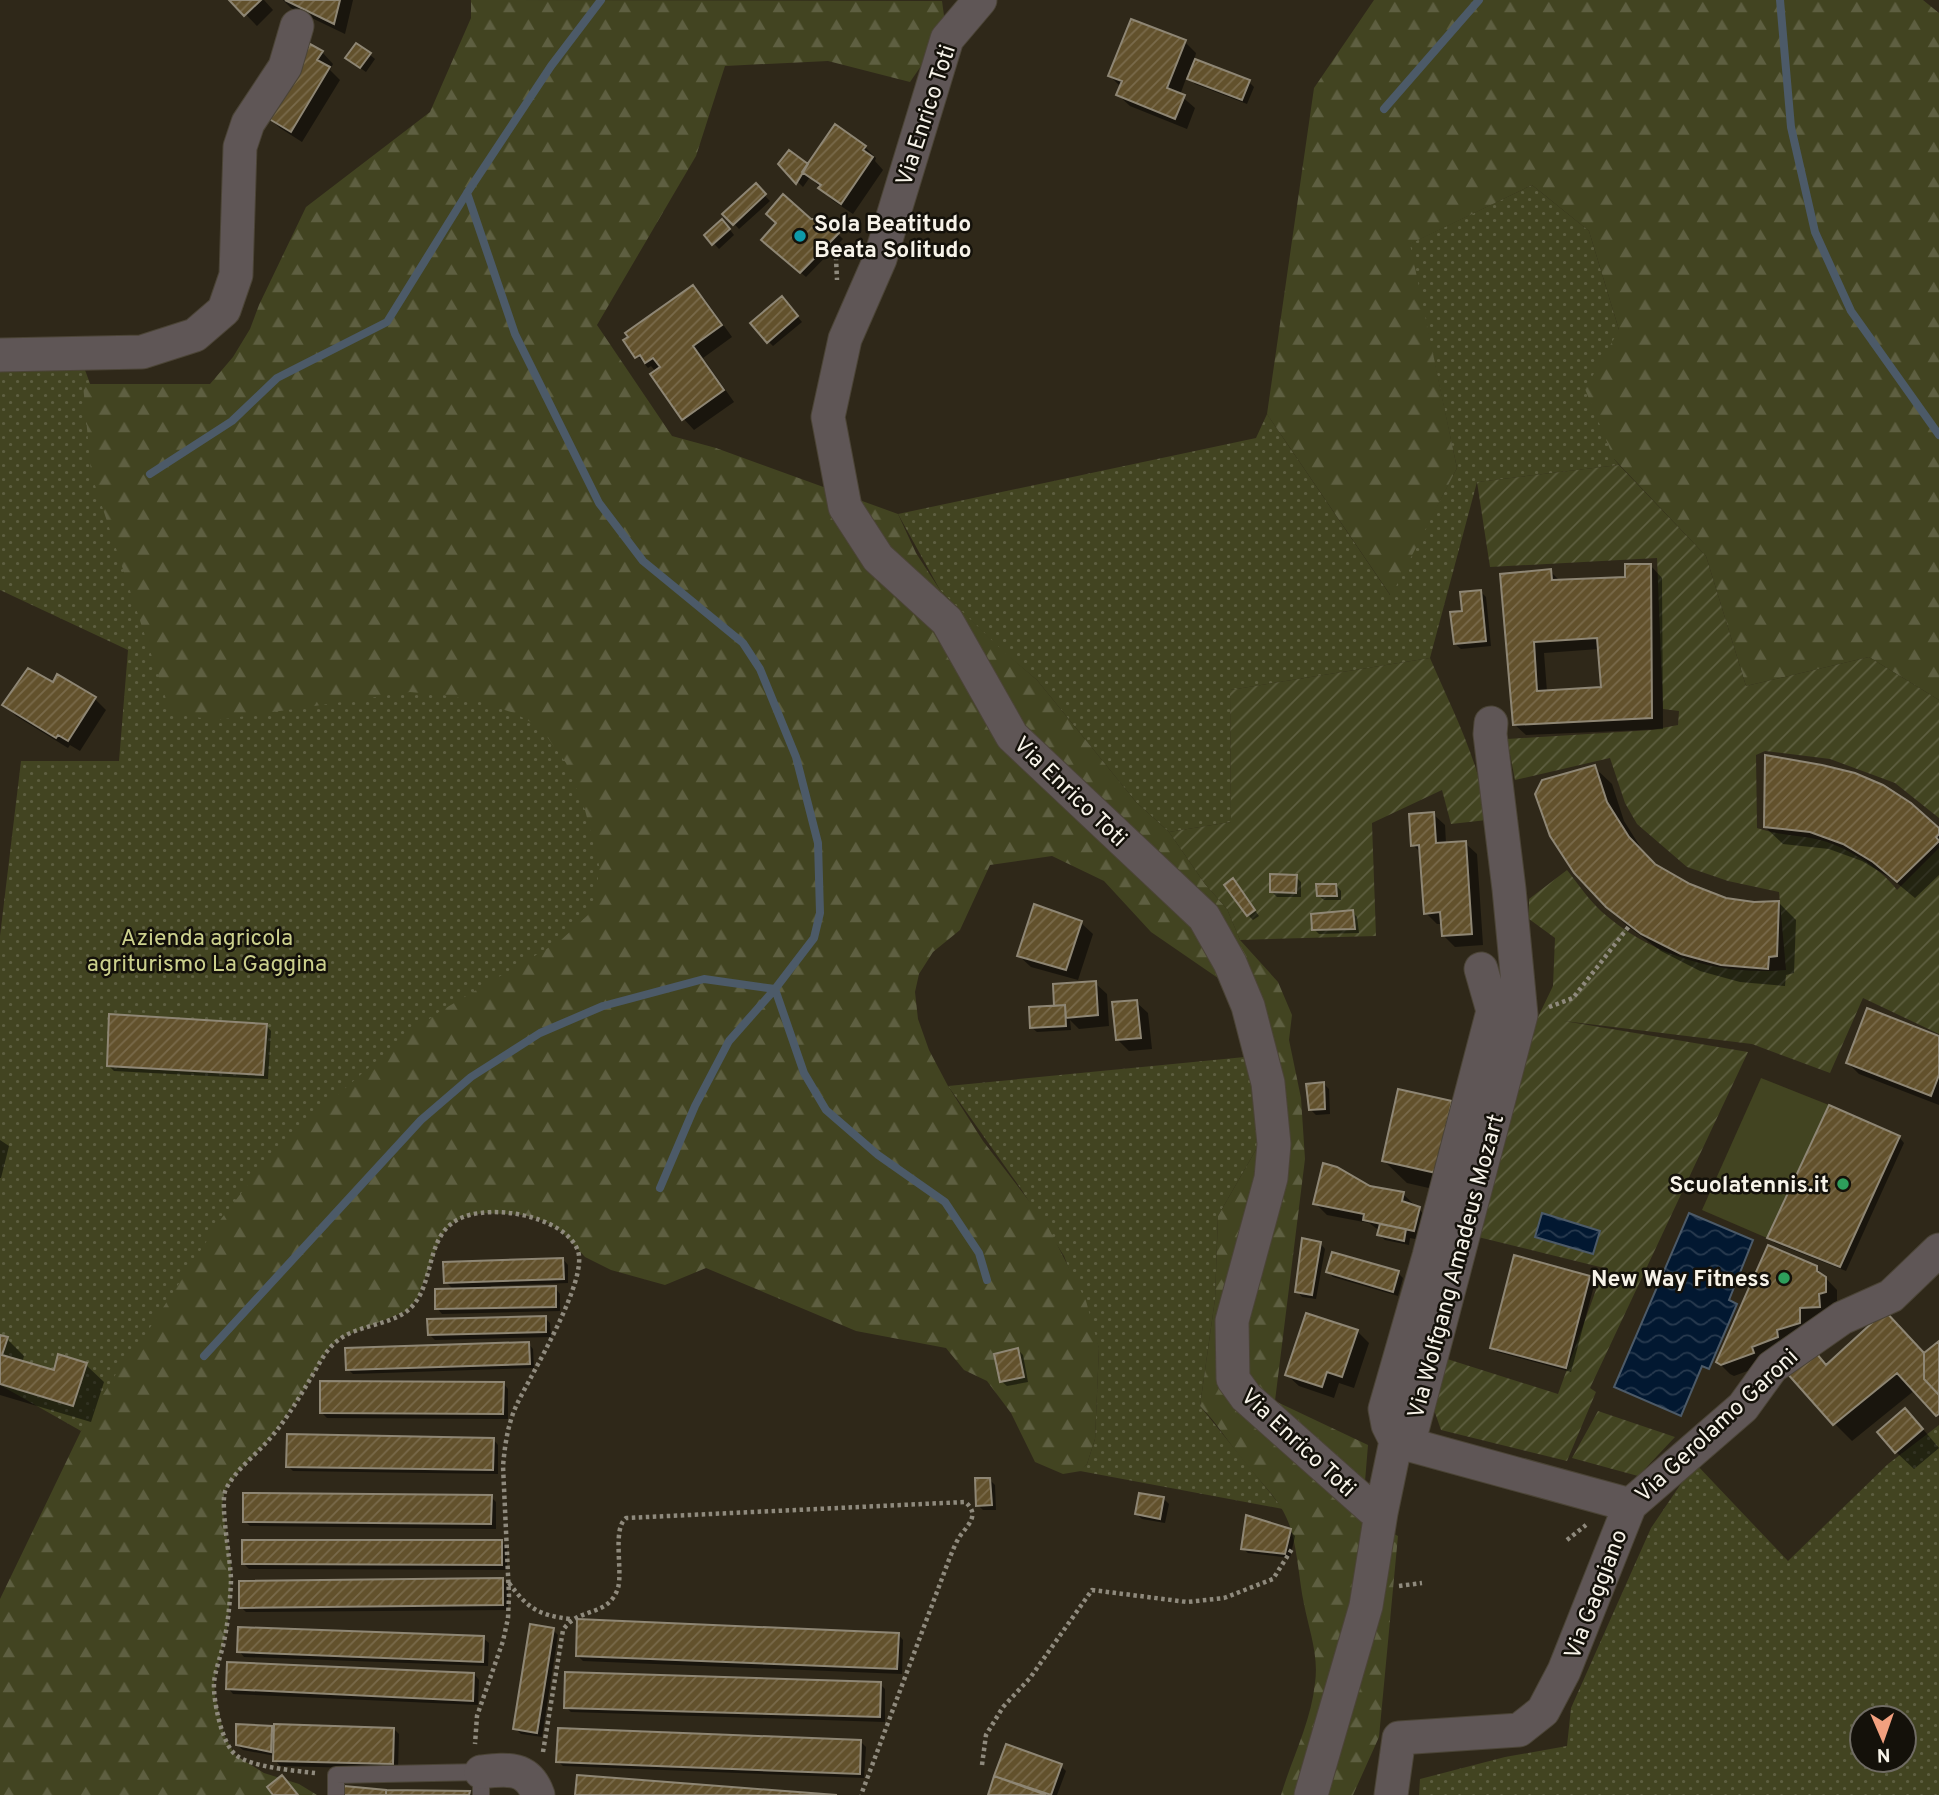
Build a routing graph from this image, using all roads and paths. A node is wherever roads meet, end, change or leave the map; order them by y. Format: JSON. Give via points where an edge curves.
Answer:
{"nodes":[{"id":1,"x":980,"y":0,"type":"edge"},
{"id":2,"x":296,"y":26,"type":"dead end"},
{"id":3,"x":0,"y":355,"type":"edge"},
{"id":4,"x":1491,"y":723,"type":"dead end"},
{"id":5,"x":1630,"y":925,"type":"dead end"},
{"id":6,"x":1481,"y":969,"type":"dead end"},
{"id":7,"x":1543,"y":1009,"type":"dead end"},
{"id":8,"x":1939,"y":1250,"type":"edge"},
{"id":9,"x":1396,"y":1441,"type":"junction"},
{"id":10,"x":1629,"y":1505,"type":"junction"},
{"id":11,"x":1381,"y":1513,"type":"junction"},
{"id":12,"x":1292,"y":1549,"type":"dead end"},
{"id":13,"x":509,"y":1582,"type":"junction"},
{"id":14,"x":570,"y":1619,"type":"junction"},
{"id":15,"x":543,"y":1753,"type":"dead end"},
{"id":16,"x":982,"y":1765,"type":"dead end"},
{"id":17,"x":336,"y":1775,"type":"junction"},
{"id":18,"x":481,"y":1784,"type":"edge"},
{"id":19,"x":336,"y":1795,"type":"edge"},
{"id":20,"x":538,"y":1795,"type":"edge"},
{"id":21,"x":861,"y":1795,"type":"edge"},
{"id":22,"x":1311,"y":1795,"type":"edge"},
{"id":23,"x":1391,"y":1795,"type":"edge"}],
"edges":[{"from":1,"to":11,"type":"street","name":"Via Enrico Toti","via":[[947,39],[880,258],[845,339],[828,417],[845,507],[878,558],[947,621],[1012,736],[1204,917],[1230,963],[1248,1006],[1268,1083],[1274,1144],[1271,1178],[1232,1321],[1233,1379],[1246,1397]]},
{"from":2,"to":3,"type":"street","via":[[285,67],[248,123],[240,147],[236,275],[224,310],[195,335],[142,352]]},
{"from":4,"to":9,"type":"street","name":"Via Wolfgang Amadeus Mozart","via":[[1521,1015],[1412,1430]]},
{"from":5,"to":7,"type":"path","via":[[1573,998]]},
{"from":6,"to":9,"type":"street","via":[[1493,1011],[1385,1409]]},
{"from":8,"to":10,"type":"street","name":"Via Gerolamo Garoni","via":[[1891,1296],[1842,1318],[1772,1367],[1743,1407]]},
{"from":9,"to":10,"type":"street","name":"Via Gaggiano"},
{"from":9,"to":11,"type":"street","name":"Via Wolfgang Amadeus Mozart"},
{"from":10,"to":23,"type":"street","name":"Via Gaggiano","via":[[1564,1671],[1543,1711],[1519,1730],[1399,1738]]},
{"from":11,"to":22,"type":"street","name":"Via Wolfgang Amadeus Mozart","via":[[1366,1606]]},
{"from":12,"to":16,"type":"path","via":[[1273,1579],[1224,1598],[1187,1602],[1092,1590],[1030,1678],[1003,1707],[986,1735]]},
{"from":13,"to":14,"type":"path","via":[[530,1608]]},
{"from":13,"to":17,"type":"path","via":[[503,1465],[508,1433],[518,1401],[565,1309],[579,1262],[572,1241],[544,1221],[484,1213],[464,1216],[446,1230],[418,1297],[407,1311],[340,1338],[328,1349],[267,1442],[225,1490],[222,1505],[231,1567],[230,1598],[214,1680],[224,1735],[235,1755],[255,1763]]},
{"from":13,"to":18,"type":"path","via":[[503,1641],[474,1736]]},
{"from":14,"to":15,"type":"path","via":[[563,1630]]},
{"from":14,"to":21,"type":"path","via":[[611,1602],[618,1586],[620,1527],[626,1518],[965,1502],[973,1518],[950,1557]]},
{"from":17,"to":18,"type":"lane"},
{"from":17,"to":19,"type":"lane"},
{"from":18,"to":20,"type":"street","via":[[515,1770],[534,1783]]}]}
